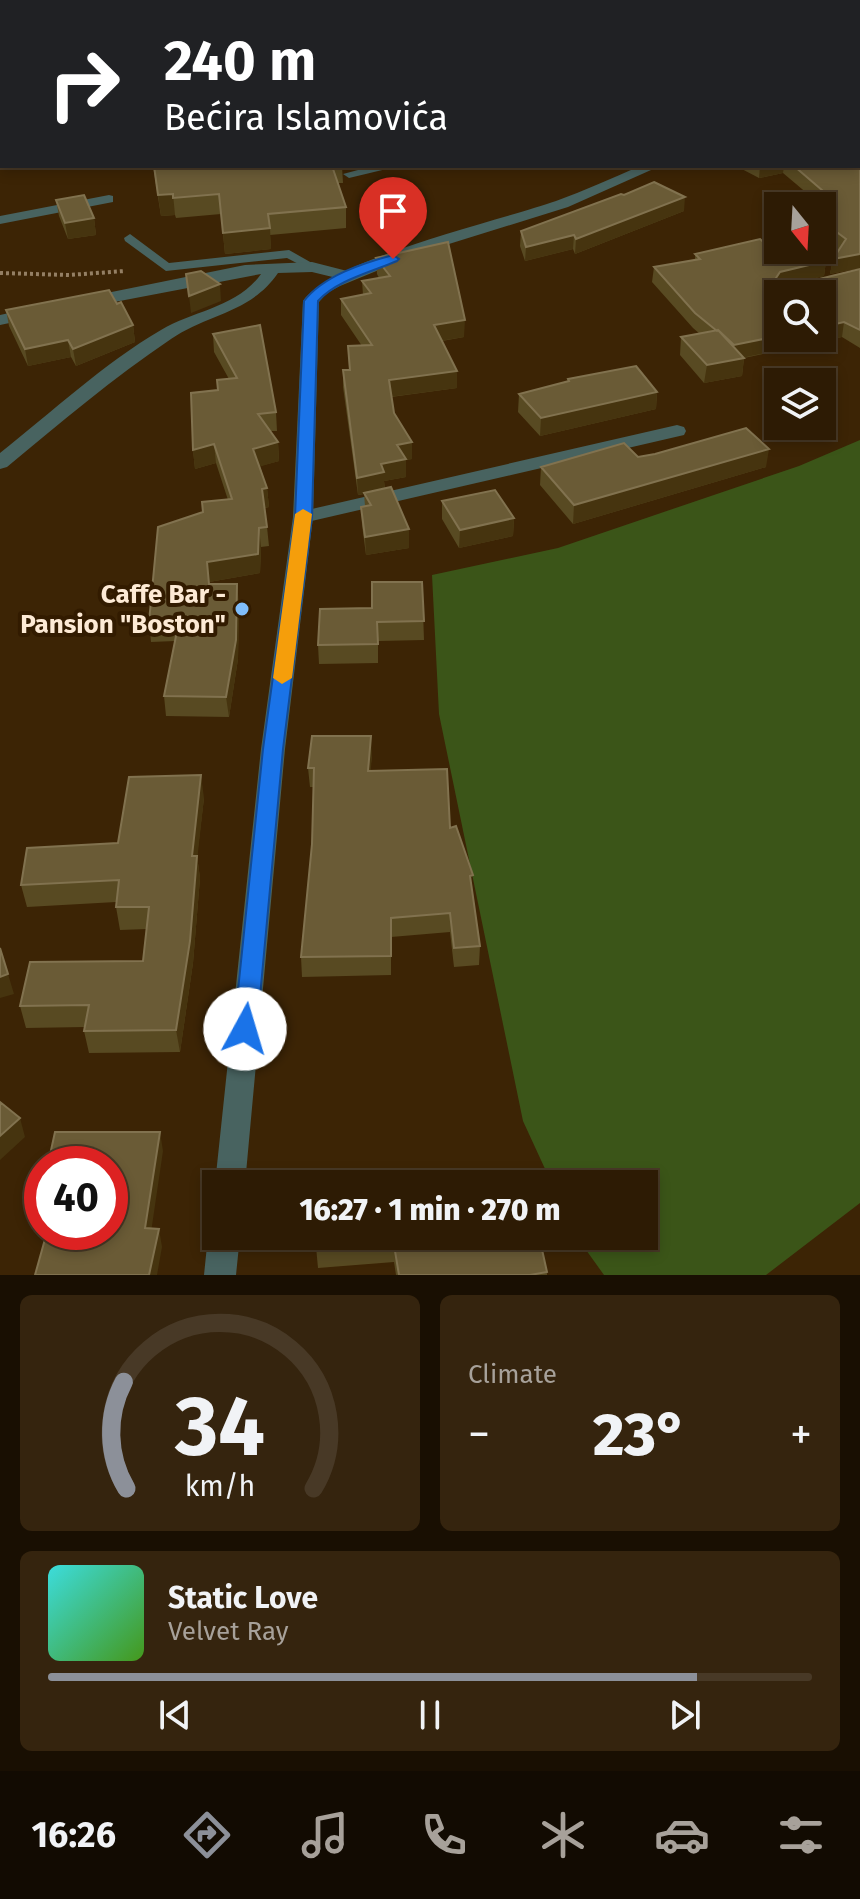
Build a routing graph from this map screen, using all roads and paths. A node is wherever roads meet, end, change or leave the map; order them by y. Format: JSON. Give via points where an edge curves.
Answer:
{"nodes":[{"id":1,"x":382,"y":168,"type":"edge"},
{"id":2,"x":648,"y":168,"type":"edge"},
{"id":3,"x":349,"y":174,"type":"dead end"},
{"id":4,"x":109,"y":199,"type":"dead end"},
{"id":5,"x":0,"y":220,"type":"edge"},
{"id":6,"x":130,"y":238,"type":"dead end"},
{"id":7,"x":166,"y":267,"type":"junction"},
{"id":8,"x":312,"y":267,"type":"junction"},
{"id":9,"x":272,"y":270,"type":"junction"},
{"id":10,"x":0,"y":273,"type":"edge"},
{"id":11,"x":349,"y":276,"type":"junction"},
{"id":12,"x":0,"y":320,"type":"edge"},
{"id":13,"x":677,"y":431,"type":"dead end"},
{"id":14,"x":0,"y":463,"type":"edge"},
{"id":15,"x":303,"y":517,"type":"junction"},
{"id":16,"x":231,"y":1170,"type":"edge"},
{"id":17,"x":223,"y":1250,"type":"edge"},
{"id":18,"x":220,"y":1275,"type":"edge"}],
"edges":[{"from":1,"to":3,"type":"lane"},
{"from":2,"to":11,"type":"street","via":[[563,204]]},
{"from":4,"to":5,"type":"lane"},
{"from":6,"to":7,"type":"lane"},
{"from":7,"to":8,"type":"lane","via":[[289,254]]},
{"from":7,"to":10,"type":"path","via":[[69,275]]},
{"from":8,"to":9,"type":"street"},
{"from":8,"to":11,"type":"street"},
{"from":9,"to":12,"type":"street","via":[[245,270]]},
{"from":9,"to":14,"type":"street","via":[[261,286],[234,305],[168,333]]},
{"from":11,"to":15,"type":"street","via":[[321,289],[311,301]]},
{"from":13,"to":15,"type":"street"},
{"from":15,"to":16,"type":"street","via":[[273,749]]},
{"from":17,"to":18,"type":"street"}]}
